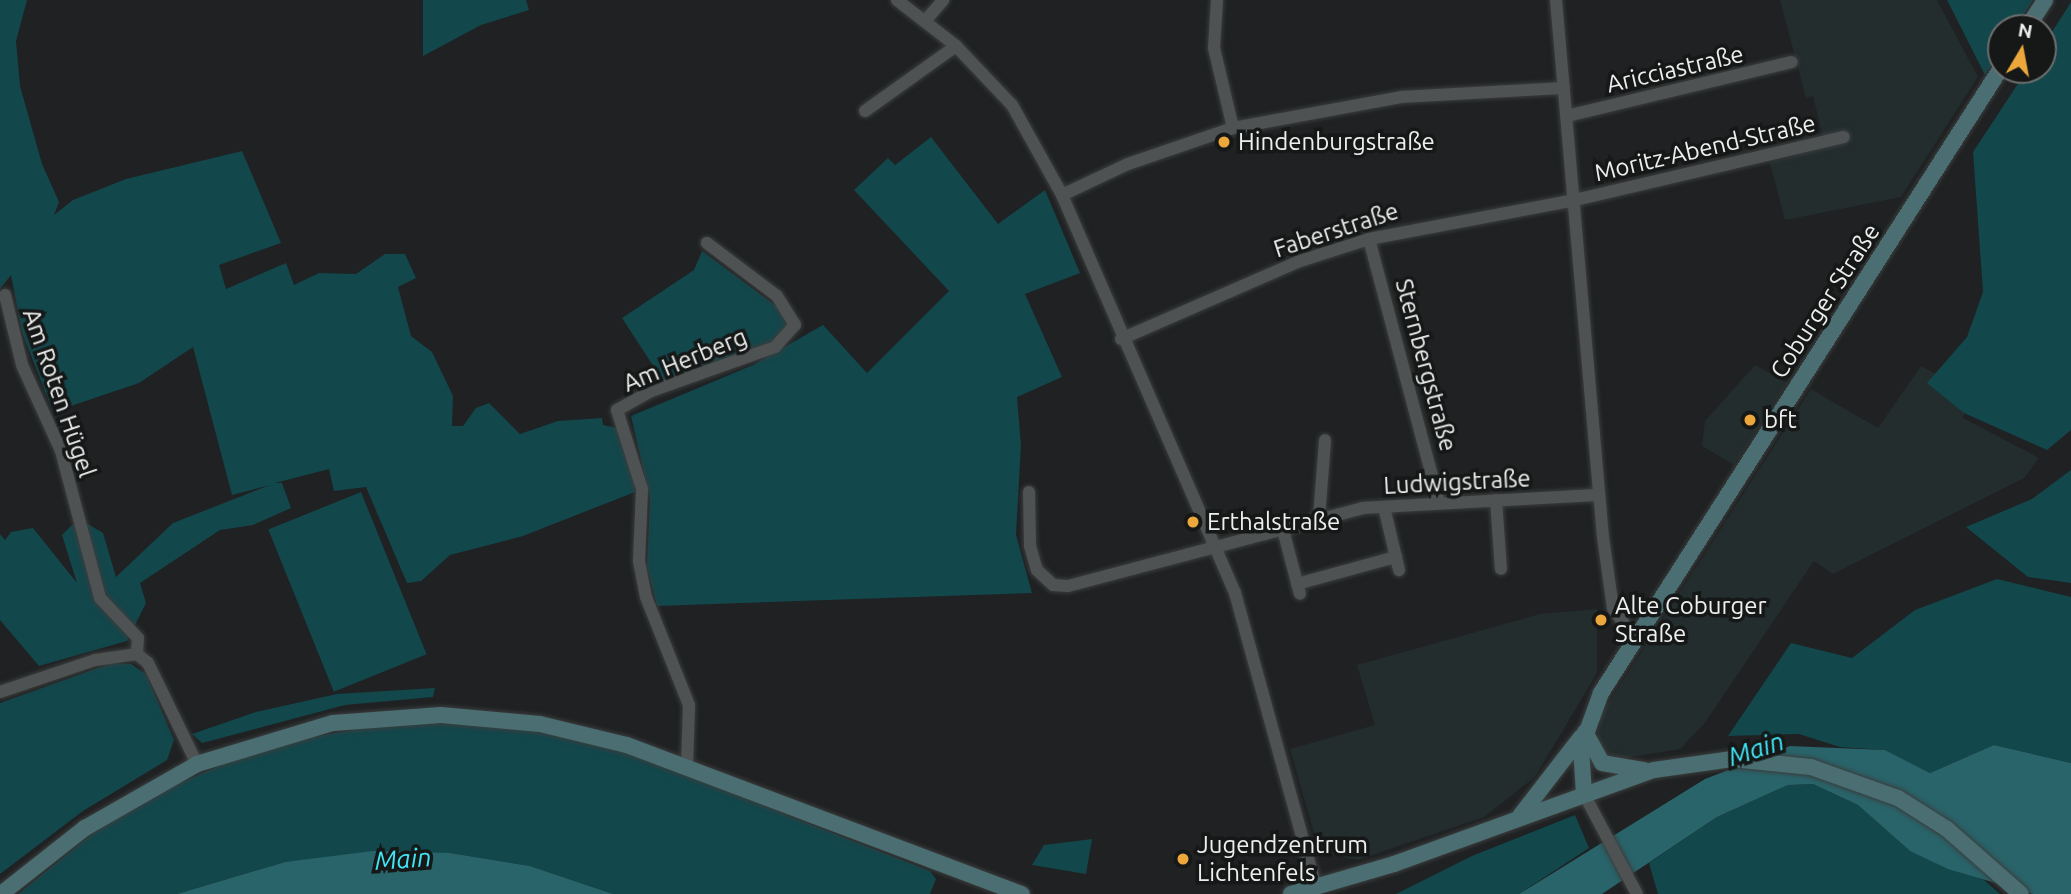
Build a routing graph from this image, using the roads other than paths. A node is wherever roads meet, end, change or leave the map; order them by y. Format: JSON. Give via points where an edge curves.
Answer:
{"nodes":[{"id":1,"x":897,"y":0,"type":"edge"},
{"id":2,"x":943,"y":0,"type":"edge"},
{"id":3,"x":1217,"y":0,"type":"edge"},
{"id":4,"x":1556,"y":0,"type":"edge"},
{"id":5,"x":925,"y":21,"type":"junction"},
{"id":6,"x":956,"y":46,"type":"junction"},
{"id":7,"x":1792,"y":62,"type":"dead end"},
{"id":8,"x":1991,"y":84,"type":"edge"},
{"id":9,"x":1564,"y":88,"type":"junction"},
{"id":10,"x":865,"y":111,"type":"dead end"},
{"id":11,"x":1567,"y":116,"type":"junction"},
{"id":12,"x":1233,"y":128,"type":"junction"},
{"id":13,"x":1844,"y":137,"type":"dead end"},
{"id":14,"x":1062,"y":195,"type":"junction"},
{"id":15,"x":1575,"y":200,"type":"junction"},
{"id":16,"x":1369,"y":239,"type":"junction"},
{"id":17,"x":707,"y":243,"type":"dead end"},
{"id":18,"x":5,"y":295,"type":"dead end"},
{"id":19,"x":1121,"y":339,"type":"junction"},
{"id":20,"x":1325,"y":440,"type":"dead end"},
{"id":21,"x":1029,"y":492,"type":"dead end"},
{"id":22,"x":1599,"y":495,"type":"junction"},
{"id":23,"x":1496,"y":500,"type":"junction"},
{"id":24,"x":1439,"y":503,"type":"junction"},
{"id":25,"x":1384,"y":507,"type":"junction"},
{"id":26,"x":1319,"y":517,"type":"junction"},
{"id":27,"x":1282,"y":526,"type":"junction"},
{"id":28,"x":1213,"y":545,"type":"junction"},
{"id":29,"x":1501,"y":569,"type":"dead end"},
{"id":30,"x":1635,"y":639,"type":"junction"},
{"id":31,"x":137,"y":653,"type":"junction"},
{"id":32,"x":0,"y":692,"type":"edge"},
{"id":33,"x":1585,"y":732,"type":"junction"},
{"id":34,"x":197,"y":764,"type":"junction"},
{"id":35,"x":688,"y":766,"type":"junction"},
{"id":36,"x":1654,"y":770,"type":"junction"},
{"id":37,"x":1584,"y":794,"type":"junction"},
{"id":38,"x":1517,"y":819,"type":"junction"},
{"id":39,"x":1316,"y":888,"type":"junction"},
{"id":40,"x":1,"y":894,"type":"edge"},
{"id":41,"x":1022,"y":894,"type":"edge"},
{"id":42,"x":1291,"y":894,"type":"edge"},
{"id":43,"x":1637,"y":894,"type":"edge"},
{"id":44,"x":2021,"y":894,"type":"edge"}],
"edges":[{"from":1,"to":5,"type":"street"},
{"from":2,"to":5,"type":"street"},
{"from":3,"to":12,"type":"street","via":[[1214,48]]},
{"from":4,"to":9,"type":"street"},
{"from":5,"to":6,"type":"street"},
{"from":6,"to":10,"type":"street"},
{"from":6,"to":14,"type":"street","via":[[1012,106]]},
{"from":7,"to":11,"type":"street","name":"Aricciastraße"},
{"from":8,"to":30,"type":"street","name":"Coburger Straße"},
{"from":9,"to":11,"type":"street"},
{"from":9,"to":12,"type":"street","via":[[1402,97]]},
{"from":11,"to":15,"type":"street"},
{"from":12,"to":14,"type":"street","via":[[1128,164]]},
{"from":13,"to":15,"type":"street","name":"Moritz-Abend-Straße"},
{"from":14,"to":19,"type":"street"},
{"from":15,"to":16,"type":"street","name":"Faberstraße"},
{"from":15,"to":22,"type":"street"},
{"from":16,"to":19,"type":"street","name":"Faberstraße","via":[[1297,262]]},
{"from":16,"to":24,"type":"street","name":"Sternbergstraße"},
{"from":17,"to":35,"type":"street","name":"Am Herberg","via":[[777,296],[795,325],[775,347],[651,391],[617,410],[631,440],[642,489],[639,561],[646,597],[689,705]]},
{"from":18,"to":31,"type":"street","name":"Am Roten Hügel","via":[[22,365],[61,452],[100,598],[138,638]]},
{"from":19,"to":28,"type":"street"},
{"from":20,"to":26,"type":"street"},
{"from":21,"to":28,"type":"street","name":"Ludwigstraße","via":[[1030,546],[1037,570],[1053,585],[1068,586]]},
{"from":22,"to":23,"type":"street","name":"Ludwigstraße"},
{"from":22,"to":30,"type":"street","via":[[1613,608]]},
{"from":23,"to":24,"type":"street","name":"Ludwigstraße"},
{"from":23,"to":29,"type":"street"},
{"from":24,"to":25,"type":"street","name":"Ludwigstraße"},
{"from":25,"to":26,"type":"street","name":"Ludwigstraße"},
{"from":25,"to":27,"type":"street","via":[[1398,564],[1299,589]]},
{"from":26,"to":27,"type":"street","name":"Ludwigstraße"},
{"from":27,"to":28,"type":"street","name":"Ludwigstraße"},
{"from":28,"to":39,"type":"street","via":[[1235,593],[1266,694]]},
{"from":30,"to":33,"type":"street","name":"Coburger Straße","via":[[1601,693]]},
{"from":31,"to":32,"type":"street","via":[[95,660]]},
{"from":31,"to":34,"type":"street","name":"Am Roten Hügel","via":[[148,663]]},
{"from":33,"to":36,"type":"street","via":[[1602,763]]},
{"from":33,"to":37,"type":"street","name":"Coburger Straße","via":[[1580,762]]},
{"from":33,"to":38,"type":"street"},
{"from":34,"to":35,"type":"street","via":[[333,723],[441,715],[580,732]]},
{"from":34,"to":40,"type":"street","via":[[85,828]]},
{"from":35,"to":41,"type":"street"},
{"from":36,"to":37,"type":"street"},
{"from":36,"to":44,"type":"street","via":[[1771,761],[1865,784],[1932,818]]},
{"from":37,"to":38,"type":"street"},
{"from":37,"to":43,"type":"street","name":"Coburger Straße"},
{"from":38,"to":39,"type":"street"},
{"from":39,"to":42,"type":"street"}]}
